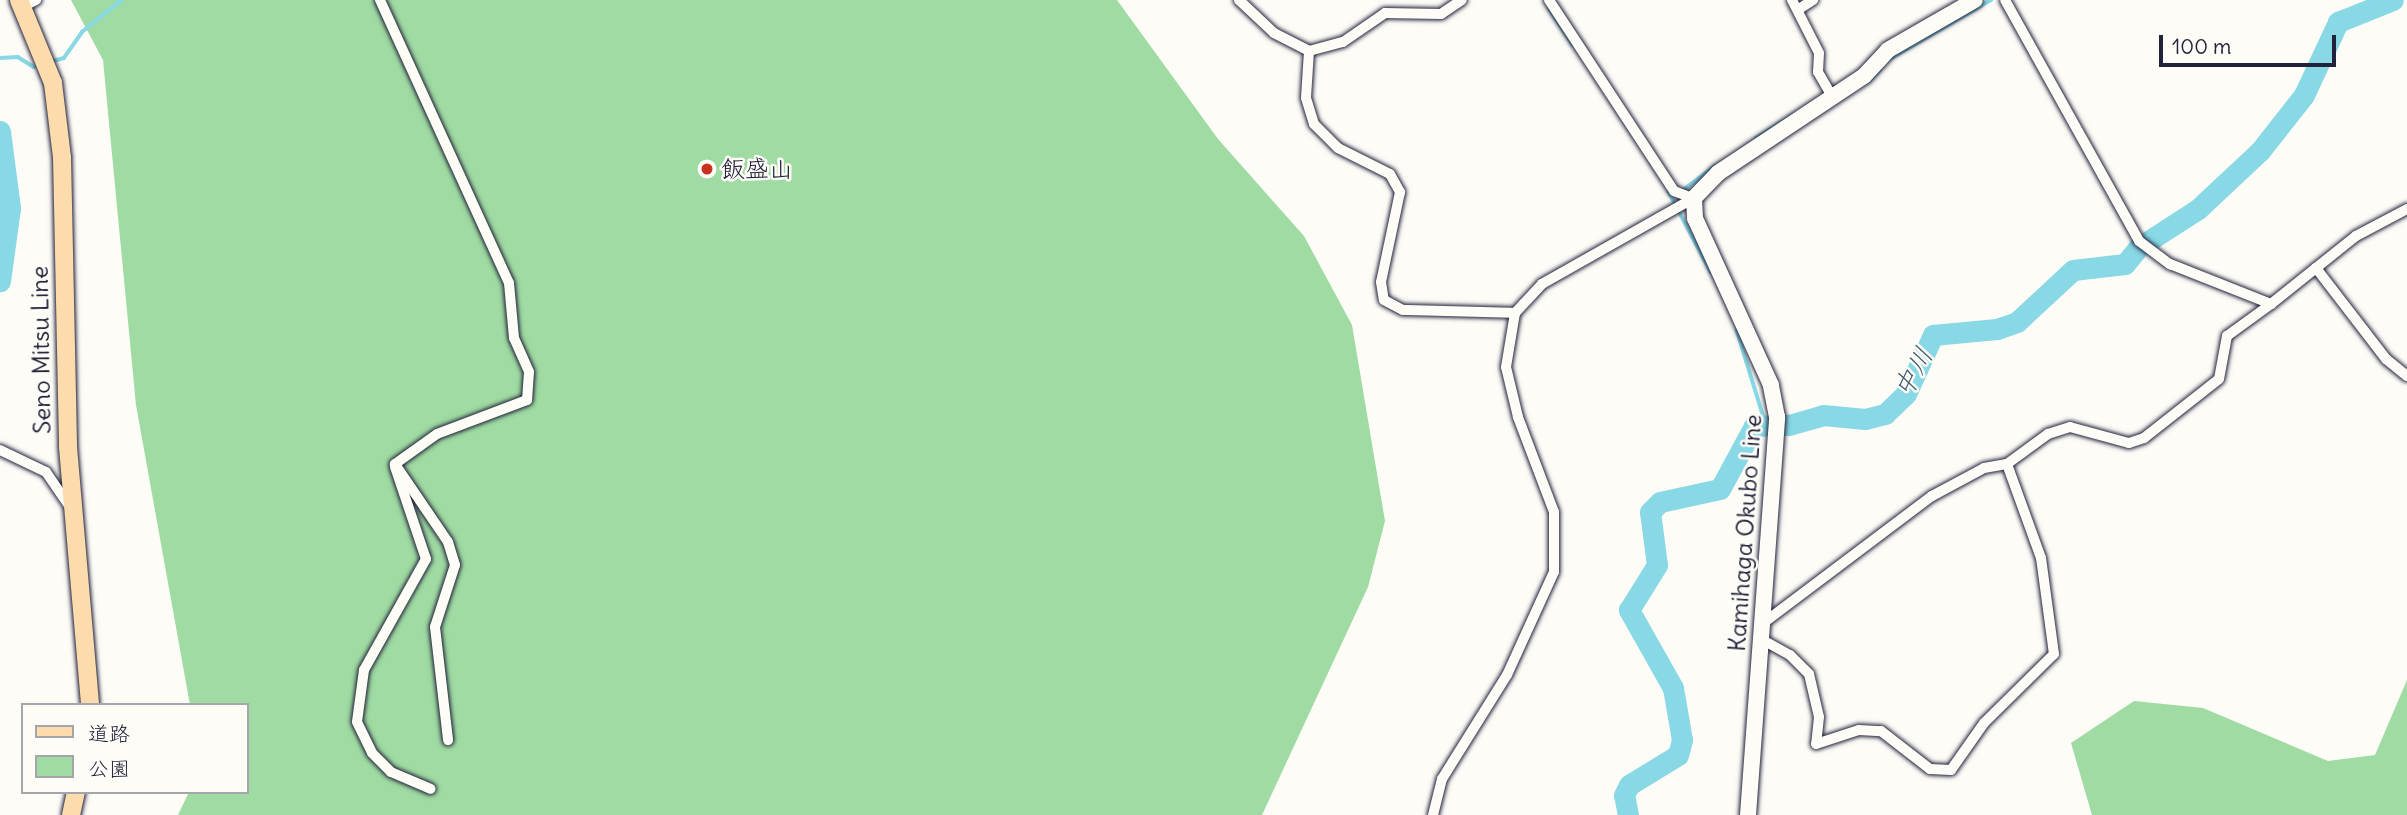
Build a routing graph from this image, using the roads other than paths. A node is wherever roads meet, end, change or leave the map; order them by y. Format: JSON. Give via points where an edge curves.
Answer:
{"nodes":[{"id":1,"x":380,"y":0,"type":"edge"},
{"id":2,"x":1239,"y":0,"type":"edge"},
{"id":3,"x":1462,"y":0,"type":"edge"},
{"id":4,"x":1549,"y":0,"type":"edge"},
{"id":5,"x":1813,"y":0,"type":"edge"},
{"id":6,"x":1975,"y":0,"type":"edge"},
{"id":7,"x":2006,"y":0,"type":"edge"},
{"id":8,"x":26,"y":2,"type":"edge"},
{"id":9,"x":1796,"y":5,"type":"edge"},
{"id":10,"x":1309,"y":51,"type":"junction"},
{"id":11,"x":1832,"y":96,"type":"junction"},
{"id":12,"x":1694,"y":198,"type":"junction"},
{"id":13,"x":2407,"y":209,"type":"edge"},
{"id":14,"x":2316,"y":268,"type":"junction"},
{"id":15,"x":2272,"y":304,"type":"junction"},
{"id":16,"x":1515,"y":313,"type":"junction"},
{"id":17,"x":2407,"y":376,"type":"edge"},
{"id":18,"x":0,"y":450,"type":"edge"},
{"id":19,"x":394,"y":464,"type":"junction"},
{"id":20,"x":2007,"y":464,"type":"junction"},
{"id":21,"x":75,"y":514,"type":"junction"},
{"id":22,"x":1762,"y":631,"type":"junction"},
{"id":23,"x":90,"y":703,"type":"edge"},
{"id":24,"x":448,"y":740,"type":"dead end"},
{"id":25,"x":431,"y":789,"type":"dead end"},
{"id":26,"x":76,"y":794,"type":"edge"},
{"id":27,"x":71,"y":815,"type":"edge"},
{"id":28,"x":1433,"y":815,"type":"edge"},
{"id":29,"x":1748,"y":815,"type":"edge"}],
"edges":[{"from":1,"to":19,"type":"street","via":[[509,283],[514,338],[529,372],[530,394],[527,400],[437,434]]},
{"from":2,"to":10,"type":"street","via":[[1274,33]]},
{"from":3,"to":10,"type":"street","via":[[1441,14],[1385,13],[1343,42]]},
{"from":4,"to":12,"type":"street","via":[[1674,191]]},
{"from":5,"to":9,"type":"street"},
{"from":6,"to":11,"type":"main road","via":[[1888,50],[1864,76]]},
{"from":7,"to":15,"type":"street","via":[[2143,245],[2169,264]]},
{"from":8,"to":21,"type":"main road","name":"Seno Mitsu Line","via":[[53,83],[59,121],[68,447]]},
{"from":9,"to":11,"type":"street","via":[[1819,53],[1818,72]]},
{"from":10,"to":16,"type":"street","via":[[1306,98],[1314,124],[1338,148],[1390,174],[1400,192],[1381,282],[1384,300],[1403,310]]},
{"from":11,"to":12,"type":"main road","via":[[1718,173]]},
{"from":12,"to":16,"type":"street","via":[[1542,284]]},
{"from":12,"to":22,"type":"main road","name":"Kamihaga Okubo Line","via":[[1695,218],[1771,385],[1777,417]]},
{"from":13,"to":14,"type":"street","via":[[2356,236]]},
{"from":14,"to":15,"type":"street"},
{"from":14,"to":17,"type":"street","via":[[2386,359]]},
{"from":15,"to":20,"type":"street","via":[[2227,335],[2219,379],[2144,438],[2129,443],[2081,428],[2059,429]]},
{"from":16,"to":28,"type":"street","via":[[1506,367],[1518,417],[1554,512],[1554,572],[1507,675],[1442,779]]},
{"from":18,"to":21,"type":"street","via":[[46,472]]},
{"from":19,"to":24,"type":"street","via":[[448,542],[455,565],[435,626]]},
{"from":19,"to":25,"type":"street","via":[[411,527],[424,545],[426,559],[364,670],[357,722],[372,753],[391,772]]},
{"from":20,"to":22,"type":"street","via":[[1984,468],[1932,496]]},
{"from":20,"to":22,"type":"street","via":[[2042,562],[2054,654],[1984,723],[1951,771],[1930,769],[1881,730],[1859,730],[1816,744],[1819,717],[1809,674]]},
{"from":21,"to":23,"type":"main road","name":"Seno Mitsu Line"},
{"from":22,"to":29,"type":"main road","name":"Kamihaga Okubo Line"},
{"from":26,"to":27,"type":"main road"}]}
